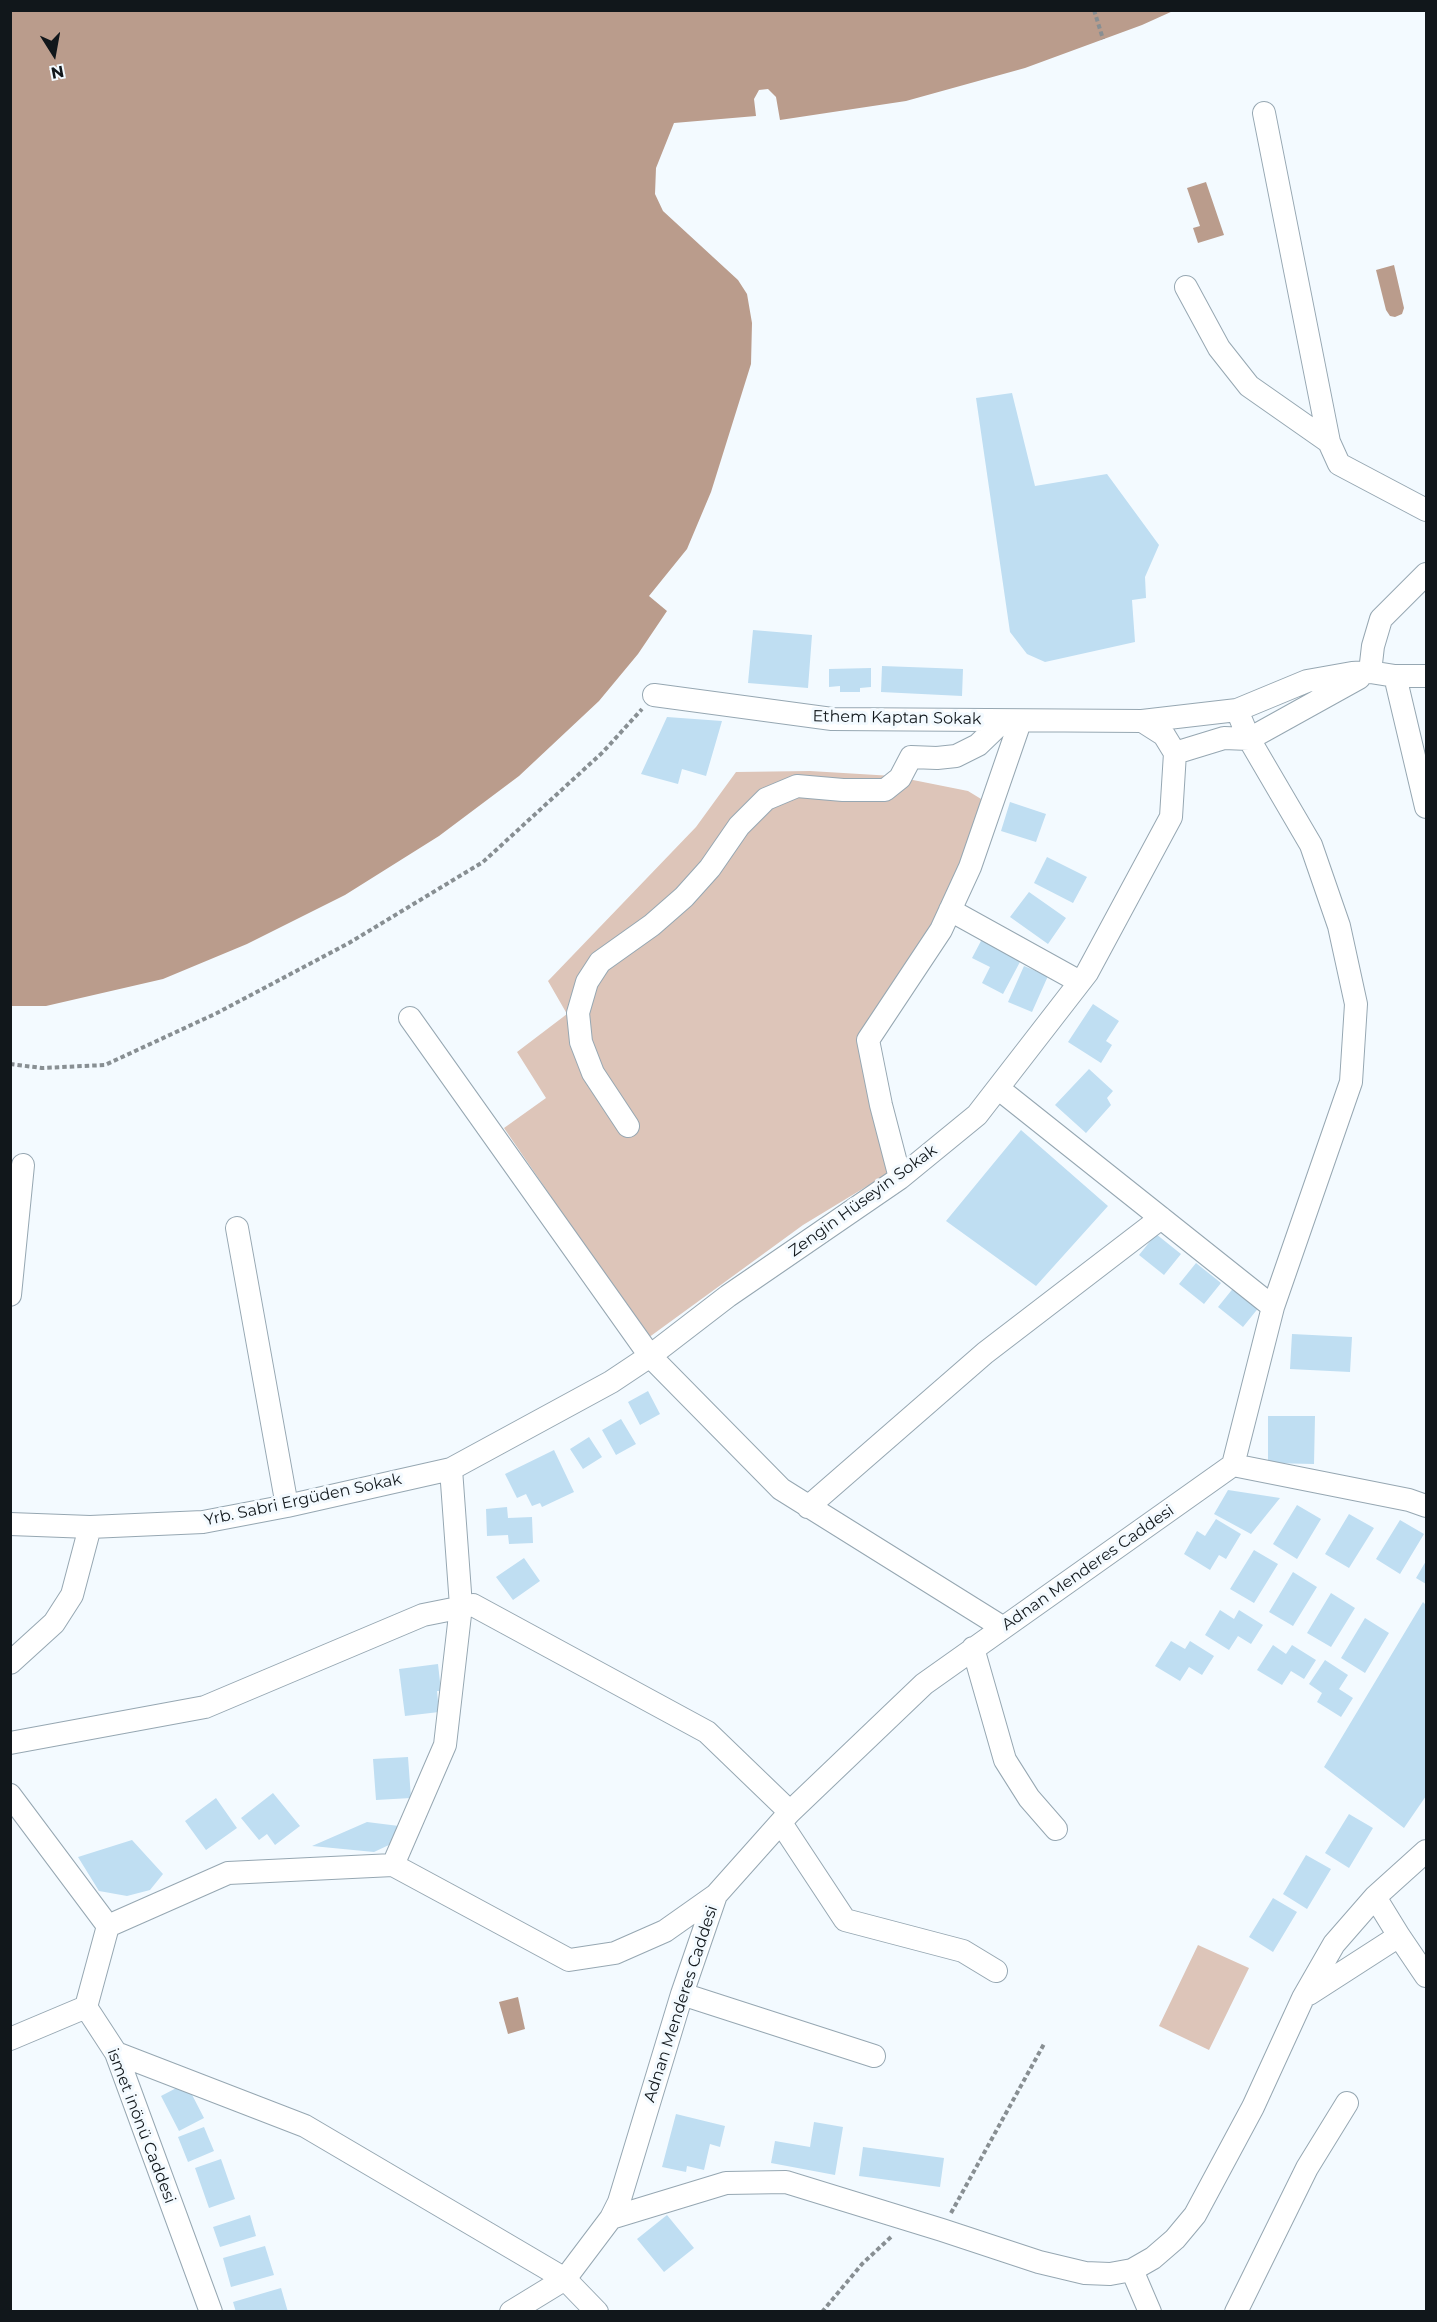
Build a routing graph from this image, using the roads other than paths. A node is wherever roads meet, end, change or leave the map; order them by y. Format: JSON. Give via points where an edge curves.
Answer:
{"nodes":[{"id":1,"x":1264,"y":113,"type":"dead end"},
{"id":2,"x":1186,"y":287,"type":"dead end"},
{"id":3,"x":1329,"y":442,"type":"junction"},
{"id":4,"x":1426,"y":510,"type":"edge"},
{"id":5,"x":1426,"y":574,"type":"edge"},
{"id":6,"x":1370,"y":672,"type":"junction"},
{"id":7,"x":1395,"y":676,"type":"junction"},
{"id":8,"x":1426,"y":676,"type":"edge"},
{"id":9,"x":654,"y":695,"type":"road end"},
{"id":10,"x":1238,"y":710,"type":"junction"},
{"id":11,"x":1012,"y":721,"type":"junction"},
{"id":12,"x":1142,"y":721,"type":"junction"},
{"id":13,"x":1249,"y":739,"type":"junction"},
{"id":14,"x":1174,"y":753,"type":"junction"},
{"id":15,"x":1426,"y":807,"type":"edge"},
{"id":16,"x":950,"y":910,"type":"junction"},
{"id":17,"x":1080,"y":982,"type":"junction"},
{"id":18,"x":410,"y":1018,"type":"dead end"},
{"id":19,"x":999,"y":1089,"type":"junction"},
{"id":20,"x":628,"y":1126,"type":"dead end"},
{"id":21,"x":23,"y":1165,"type":"dead end"},
{"id":22,"x":900,"y":1178,"type":"junction"},
{"id":23,"x":1161,"y":1218,"type":"junction"},
{"id":24,"x":237,"y":1228,"type":"dead end"},
{"id":25,"x":10,"y":1295,"type":"edge"},
{"id":26,"x":1273,"y":1307,"type":"junction"},
{"id":27,"x":650,"y":1356,"type":"junction"},
{"id":28,"x":1233,"y":1466,"type":"junction"},
{"id":29,"x":451,"y":1469,"type":"junction"},
{"id":30,"x":287,"y":1506,"type":"junction"},
{"id":31,"x":1426,"y":1506,"type":"edge"},
{"id":32,"x":808,"y":1507,"type":"junction"},
{"id":33,"x":10,"y":1524,"type":"edge"},
{"id":34,"x":90,"y":1527,"type":"junction"},
{"id":35,"x":460,"y":1606,"type":"junction"},
{"id":36,"x":1002,"y":1627,"type":"junction"},
{"id":37,"x":973,"y":1648,"type":"junction"},
{"id":38,"x":10,"y":1664,"type":"edge"},
{"id":39,"x":10,"y":1743,"type":"edge"},
{"id":40,"x":10,"y":1795,"type":"edge"},
{"id":41,"x":785,"y":1817,"type":"junction"},
{"id":42,"x":1056,"y":1829,"type":"dead end"},
{"id":43,"x":1426,"y":1851,"type":"edge"},
{"id":44,"x":393,"y":1865,"type":"junction"},
{"id":45,"x":716,"y":1895,"type":"junction"},
{"id":46,"x":1375,"y":1897,"type":"junction"},
{"id":47,"x":108,"y":1926,"type":"junction"},
{"id":48,"x":1399,"y":1936,"type":"junction"},
{"id":49,"x":996,"y":1971,"type":"dead end"},
{"id":50,"x":1426,"y":1976,"type":"edge"},
{"id":51,"x":682,"y":1994,"type":"junction"},
{"id":52,"x":1303,"y":1998,"type":"junction"},
{"id":53,"x":86,"y":2007,"type":"junction"},
{"id":54,"x":10,"y":2039,"type":"edge"},
{"id":55,"x":116,"y":2053,"type":"junction"},
{"id":56,"x":874,"y":2056,"type":"dead end"},
{"id":57,"x":1347,"y":2103,"type":"dead end"},
{"id":58,"x":611,"y":2218,"type":"junction"},
{"id":59,"x":1132,"y":2270,"type":"junction"},
{"id":60,"x":565,"y":2278,"type":"junction"},
{"id":61,"x":211,"y":2312,"type":"edge"},
{"id":62,"x":512,"y":2312,"type":"edge"},
{"id":63,"x":597,"y":2312,"type":"edge"},
{"id":64,"x":1150,"y":2312,"type":"edge"},
{"id":65,"x":1236,"y":2312,"type":"edge"}],
"edges":[{"from":1,"to":3,"type":"street"},
{"from":2,"to":3,"type":"street","via":[[1219,348],[1249,387]]},
{"from":3,"to":4,"type":"street","via":[[1339,464]]},
{"from":5,"to":6,"type":"street","via":[[1381,619]]},
{"from":6,"to":7,"type":"street"},
{"from":6,"to":10,"type":"street","name":"Ethem Kaptan Sokak","via":[[1307,681]]},
{"from":6,"to":13,"type":"street"},
{"from":7,"to":8,"type":"street"},
{"from":7,"to":15,"type":"street"},
{"from":9,"to":11,"type":"street","name":"Ethem Kaptan Sokak","via":[[832,719]]},
{"from":10,"to":12,"type":"street","name":"Ethem Kaptan Sokak"},
{"from":10,"to":13,"type":"street"},
{"from":11,"to":12,"type":"street","name":"Ethem Kaptan Sokak"},
{"from":11,"to":16,"type":"street","via":[[970,867]]},
{"from":11,"to":20,"type":"street","via":[[956,756],[911,757],[900,778],[885,790],[797,786],[766,799],[739,825],[710,868],[684,897],[600,962],[587,982],[578,1013],[581,1042],[593,1073]]},
{"from":12,"to":14,"type":"street","via":[[1164,735]]},
{"from":13,"to":14,"type":"street","via":[[1224,738]]},
{"from":13,"to":26,"type":"street","via":[[1311,845],[1339,926],[1356,1004],[1351,1082]]},
{"from":14,"to":17,"type":"street","name":"Zengin Hüseyin Sokak","via":[[1171,817]]},
{"from":16,"to":17,"type":"street"},
{"from":16,"to":22,"type":"street","via":[[941,930],[868,1040]]},
{"from":17,"to":19,"type":"street","name":"Zengin Hüseyin Sokak"},
{"from":18,"to":27,"type":"street"},
{"from":19,"to":22,"type":"street","name":"Zengin Hüseyin Sokak","via":[[976,1115]]},
{"from":19,"to":23,"type":"street"},
{"from":21,"to":25,"type":"street"},
{"from":22,"to":27,"type":"street","name":"Zengin Hüseyin Sokak","via":[[728,1296]]},
{"from":23,"to":26,"type":"street"},
{"from":23,"to":32,"type":"street","via":[[984,1353]]},
{"from":24,"to":30,"type":"street"},
{"from":26,"to":28,"type":"street"},
{"from":27,"to":29,"type":"street","name":"Zengin Hüseyin Sokak","via":[[611,1382]]},
{"from":27,"to":32,"type":"street","via":[[781,1489]]},
{"from":28,"to":31,"type":"street"},
{"from":28,"to":36,"type":"street","name":"Adnan Menderes Caddesi"},
{"from":29,"to":30,"type":"street","name":"Yrb. Sabri Ergüden Sokak"},
{"from":29,"to":35,"type":"street"},
{"from":30,"to":34,"type":"street","name":"Yrb. Sabri Ergüden Sokak","via":[[203,1522]]},
{"from":32,"to":36,"type":"street"},
{"from":33,"to":34,"type":"street","name":"Yrb. Sabri Ergüden Sokak"},
{"from":34,"to":38,"type":"street","via":[[72,1595],[54,1623]]},
{"from":35,"to":39,"type":"street","via":[[423,1615],[205,1707]]},
{"from":35,"to":41,"type":"street","via":[[473,1605],[707,1732]]},
{"from":35,"to":44,"type":"street","via":[[444,1745]]},
{"from":36,"to":37,"type":"street","name":"Adnan Menderes Caddesi"},
{"from":37,"to":41,"type":"street","name":"Adnan Menderes Caddesi","via":[[924,1684]]},
{"from":37,"to":42,"type":"street","via":[[1005,1760],[1029,1798]]},
{"from":40,"to":47,"type":"street"},
{"from":41,"to":45,"type":"street","name":"Adnan Menderes Caddesi"},
{"from":41,"to":49,"type":"street","via":[[845,1920],[963,1951]]},
{"from":43,"to":46,"type":"street"},
{"from":44,"to":45,"type":"street","via":[[569,1960],[615,1953],[655,1936]]},
{"from":44,"to":47,"type":"street","via":[[228,1873]]},
{"from":45,"to":51,"type":"street","name":"Adnan Menderes Caddesi"},
{"from":46,"to":48,"type":"street"},
{"from":46,"to":52,"type":"street","via":[[1334,1944]]},
{"from":47,"to":53,"type":"street"},
{"from":48,"to":50,"type":"street"},
{"from":48,"to":52,"type":"street"},
{"from":51,"to":56,"type":"street"},
{"from":51,"to":58,"type":"street","name":"Adnan Menderes Caddesi"},
{"from":52,"to":59,"type":"street","via":[[1253,2108],[1195,2215],[1175,2239]]},
{"from":53,"to":54,"type":"street"},
{"from":53,"to":55,"type":"street","name":"ismet inönü Caddesi"},
{"from":55,"to":60,"type":"street","via":[[305,2126]]},
{"from":55,"to":61,"type":"street","name":"ismet inönü Caddesi"},
{"from":57,"to":65,"type":"street","via":[[1307,2168]]},
{"from":58,"to":59,"type":"street","via":[[726,2183],[786,2182],[1085,2274]]},
{"from":58,"to":60,"type":"street","name":"Adnan Menderes Caddesi"},
{"from":59,"to":64,"type":"street"},
{"from":60,"to":62,"type":"street","name":"Adnan Menderes Caddesi"},
{"from":60,"to":63,"type":"street"}]}
